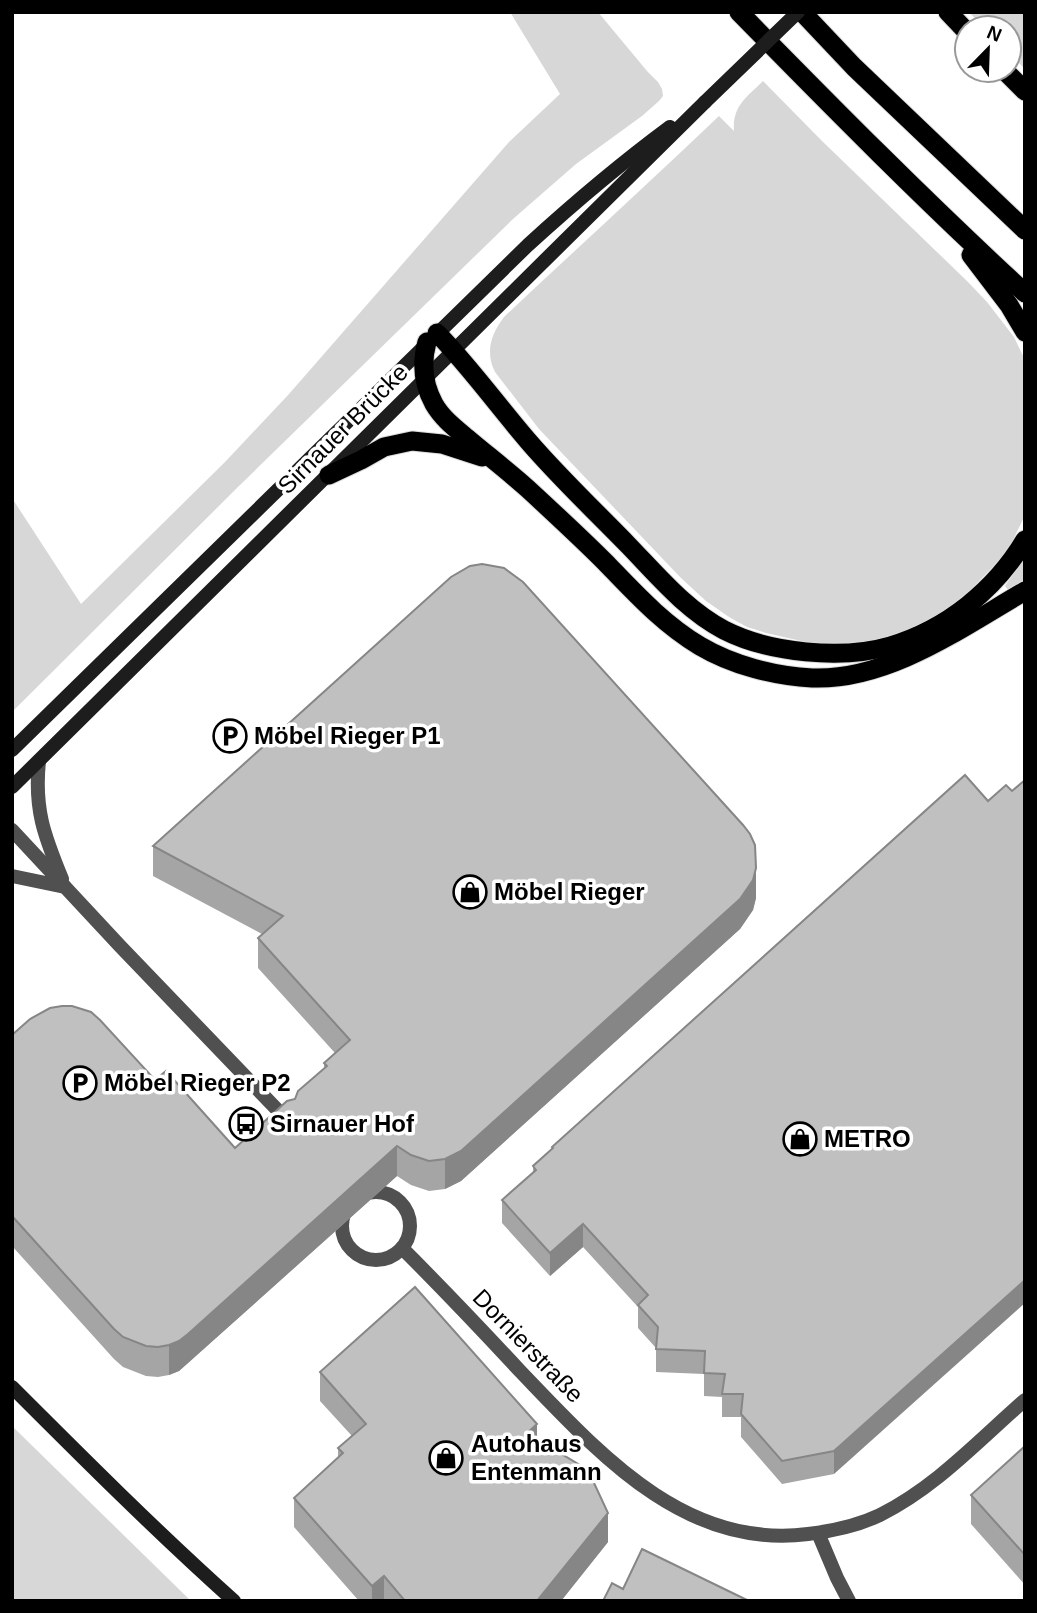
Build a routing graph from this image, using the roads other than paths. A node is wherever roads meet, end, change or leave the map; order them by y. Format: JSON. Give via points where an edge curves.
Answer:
{"nodes":[{"id":1,"x":739,"y":12,"type":"edge"},
{"id":2,"x":800,"y":12,"type":"edge"},
{"id":3,"x":705,"y":102,"type":"junction"},
{"id":4,"x":942,"y":216,"type":"junction"},
{"id":5,"x":1025,"y":230,"type":"edge"},
{"id":6,"x":1025,"y":293,"type":"edge"},
{"id":7,"x":1025,"y":332,"type":"edge"},
{"id":8,"x":432,"y":337,"type":"junction"},
{"id":9,"x":454,"y":350,"type":"junction"},
{"id":10,"x":425,"y":380,"type":"junction"},
{"id":11,"x":495,"y":462,"type":"junction"},
{"id":12,"x":329,"y":475,"type":"junction"},
{"id":13,"x":1025,"y":540,"type":"edge"},
{"id":14,"x":1025,"y":591,"type":"edge"},
{"id":15,"x":12,"y":750,"type":"edge"},
{"id":16,"x":40,"y":761,"type":"junction"},
{"id":17,"x":12,"y":787,"type":"edge"},
{"id":18,"x":12,"y":830,"type":"edge"},
{"id":19,"x":12,"y":876,"type":"edge"},
{"id":20,"x":65,"y":887,"type":"junction"},
{"id":21,"x":289,"y":1122,"type":"edge"},
{"id":22,"x":402,"y":1248,"type":"junction"},
{"id":23,"x":12,"y":1387,"type":"edge"},
{"id":24,"x":1025,"y":1399,"type":"edge"},
{"id":25,"x":818,"y":1532,"type":"junction"},
{"id":26,"x":234,"y":1601,"type":"edge"},
{"id":27,"x":849,"y":1601,"type":"edge"}],
"edges":[{"from":1,"to":4,"type":"highway"},
{"from":2,"to":3,"type":"main road","name":"Sirnauer Brücke","bridge":true},
{"from":2,"to":5,"type":"highway"},
{"from":3,"to":8,"type":"main road","name":"Sirnauer Brücke","via":[[574,203]]},
{"from":3,"to":9,"type":"main road","name":"Sirnauer Brücke"},
{"from":4,"to":6,"type":"highway"},
{"from":4,"to":7,"type":"highway"},
{"from":8,"to":9,"type":"highway"},
{"from":8,"to":10,"type":"highway","via":[[424,355]]},
{"from":8,"to":15,"type":"main road","name":"Sirnauer Brücke"},
{"from":9,"to":10,"type":"main road","name":"Sirnauer Brücke"},
{"from":9,"to":13,"type":"highway","via":[[531,444],[669,588],[696,612],[747,640],[822,653],[875,650],[901,643],[951,618],[975,599]]},
{"from":10,"to":11,"type":"highway","via":[[443,416]]},
{"from":10,"to":12,"type":"main road","name":"Sirnauer Brücke"},
{"from":11,"to":12,"type":"highway","via":[[443,444],[412,441],[384,447]]},
{"from":11,"to":14,"type":"highway","via":[[673,628],[702,647],[758,669],[811,678],[860,673],[929,647]]},
{"from":12,"to":16,"type":"main road","name":"Sirnauer Brücke"},
{"from":16,"to":17,"type":"main road","name":"Sirnauer Brücke"},
{"from":16,"to":20,"type":"street","via":[[41,824]]},
{"from":18,"to":20,"type":"street"},
{"from":19,"to":20,"type":"street"},
{"from":20,"to":21,"type":"street"},
{"from":22,"to":22,"type":"street","via":[[411,1221],[399,1200],[372,1191],[351,1202],[341,1232],[352,1250],[375,1260]]},
{"from":22,"to":25,"type":"street","name":"Dornierstraße","via":[[580,1434],[652,1494],[685,1512],[749,1534]]},
{"from":23,"to":26,"type":"main road"},
{"from":24,"to":25,"type":"street","name":"Dornierstraße","via":[[914,1496],[865,1522]]},
{"from":25,"to":27,"type":"street"}]}
